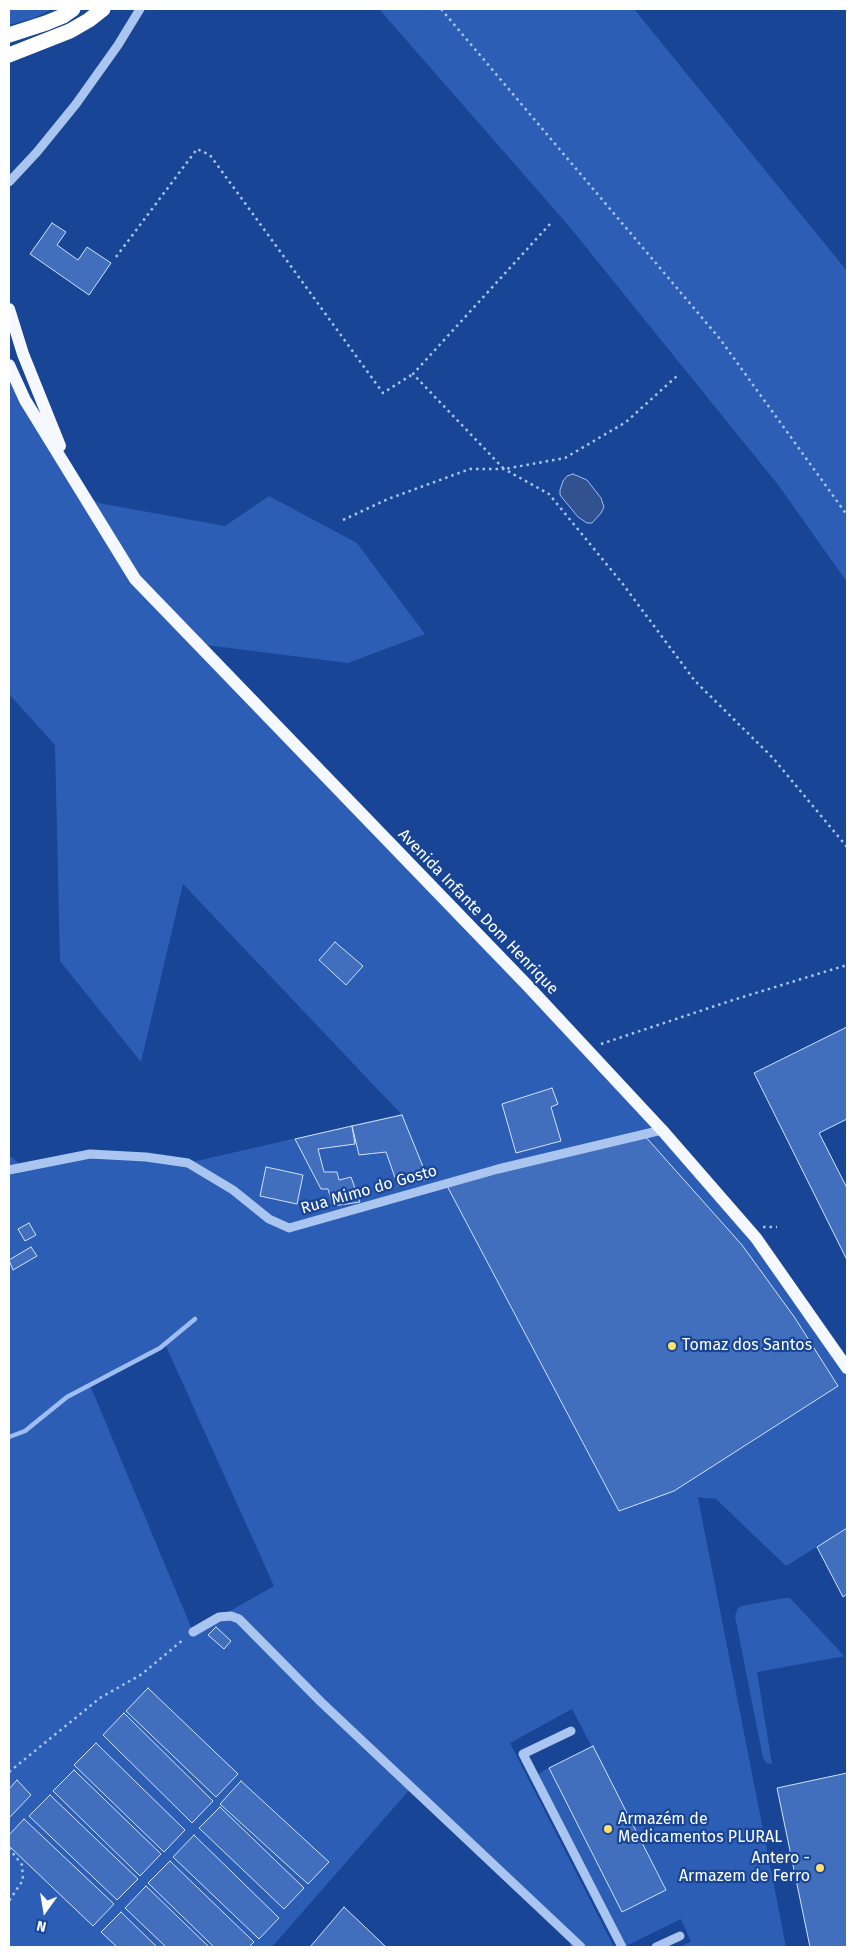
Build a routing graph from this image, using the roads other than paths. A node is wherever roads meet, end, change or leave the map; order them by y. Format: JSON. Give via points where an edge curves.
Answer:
{"nodes":[{"id":1,"x":73,"y":9,"type":"edge"},
{"id":2,"x":103,"y":9,"type":"edge"},
{"id":3,"x":140,"y":9,"type":"edge"},
{"id":4,"x":9,"y":35,"type":"edge"},
{"id":5,"x":9,"y":55,"type":"edge"},
{"id":6,"x":9,"y":182,"type":"edge"},
{"id":7,"x":9,"y":309,"type":"edge"},
{"id":8,"x":9,"y":366,"type":"edge"},
{"id":9,"x":78,"y":488,"type":"junction"},
{"id":10,"x":662,"y":1130,"type":"junction"},
{"id":11,"x":9,"y":1170,"type":"edge"},
{"id":12,"x":847,"y":1368,"type":"edge"},
{"id":13,"x":193,"y":1632,"type":"road end"},
{"id":14,"x":571,"y":1731,"type":"dead end"},
{"id":15,"x":680,"y":1936,"type":"dead end"},
{"id":16,"x":581,"y":1947,"type":"edge"},
{"id":17,"x":622,"y":1947,"type":"edge"},
{"id":18,"x":656,"y":1947,"type":"edge"}],
"edges":[{"from":1,"to":4,"type":"highway","via":[[46,23]]},
{"from":2,"to":5,"type":"highway","via":[[70,31]]},
{"from":3,"to":6,"type":"street","via":[[76,104]]},
{"from":7,"to":9,"type":"main road","name":"Avenida Infante Dom Henrique","via":[[41,401]]},
{"from":8,"to":9,"type":"main road","name":"Avenida Infante Dom Henrique","via":[[24,400]]},
{"from":9,"to":10,"type":"main road","name":"Avenida Infante Dom Henrique","via":[[135,579]]},
{"from":10,"to":11,"type":"street","name":"Rua Mimo do Gosto","via":[[498,1169],[289,1228],[269,1219],[234,1190],[188,1163],[90,1154]]},
{"from":10,"to":12,"type":"main road","name":"Avenida Infante Dom Henrique","via":[[756,1238]]},
{"from":13,"to":16,"type":"street","via":[[219,1617],[239,1619],[321,1702]]},
{"from":14,"to":17,"type":"street","via":[[523,1754]]},
{"from":15,"to":18,"type":"street"}]}
